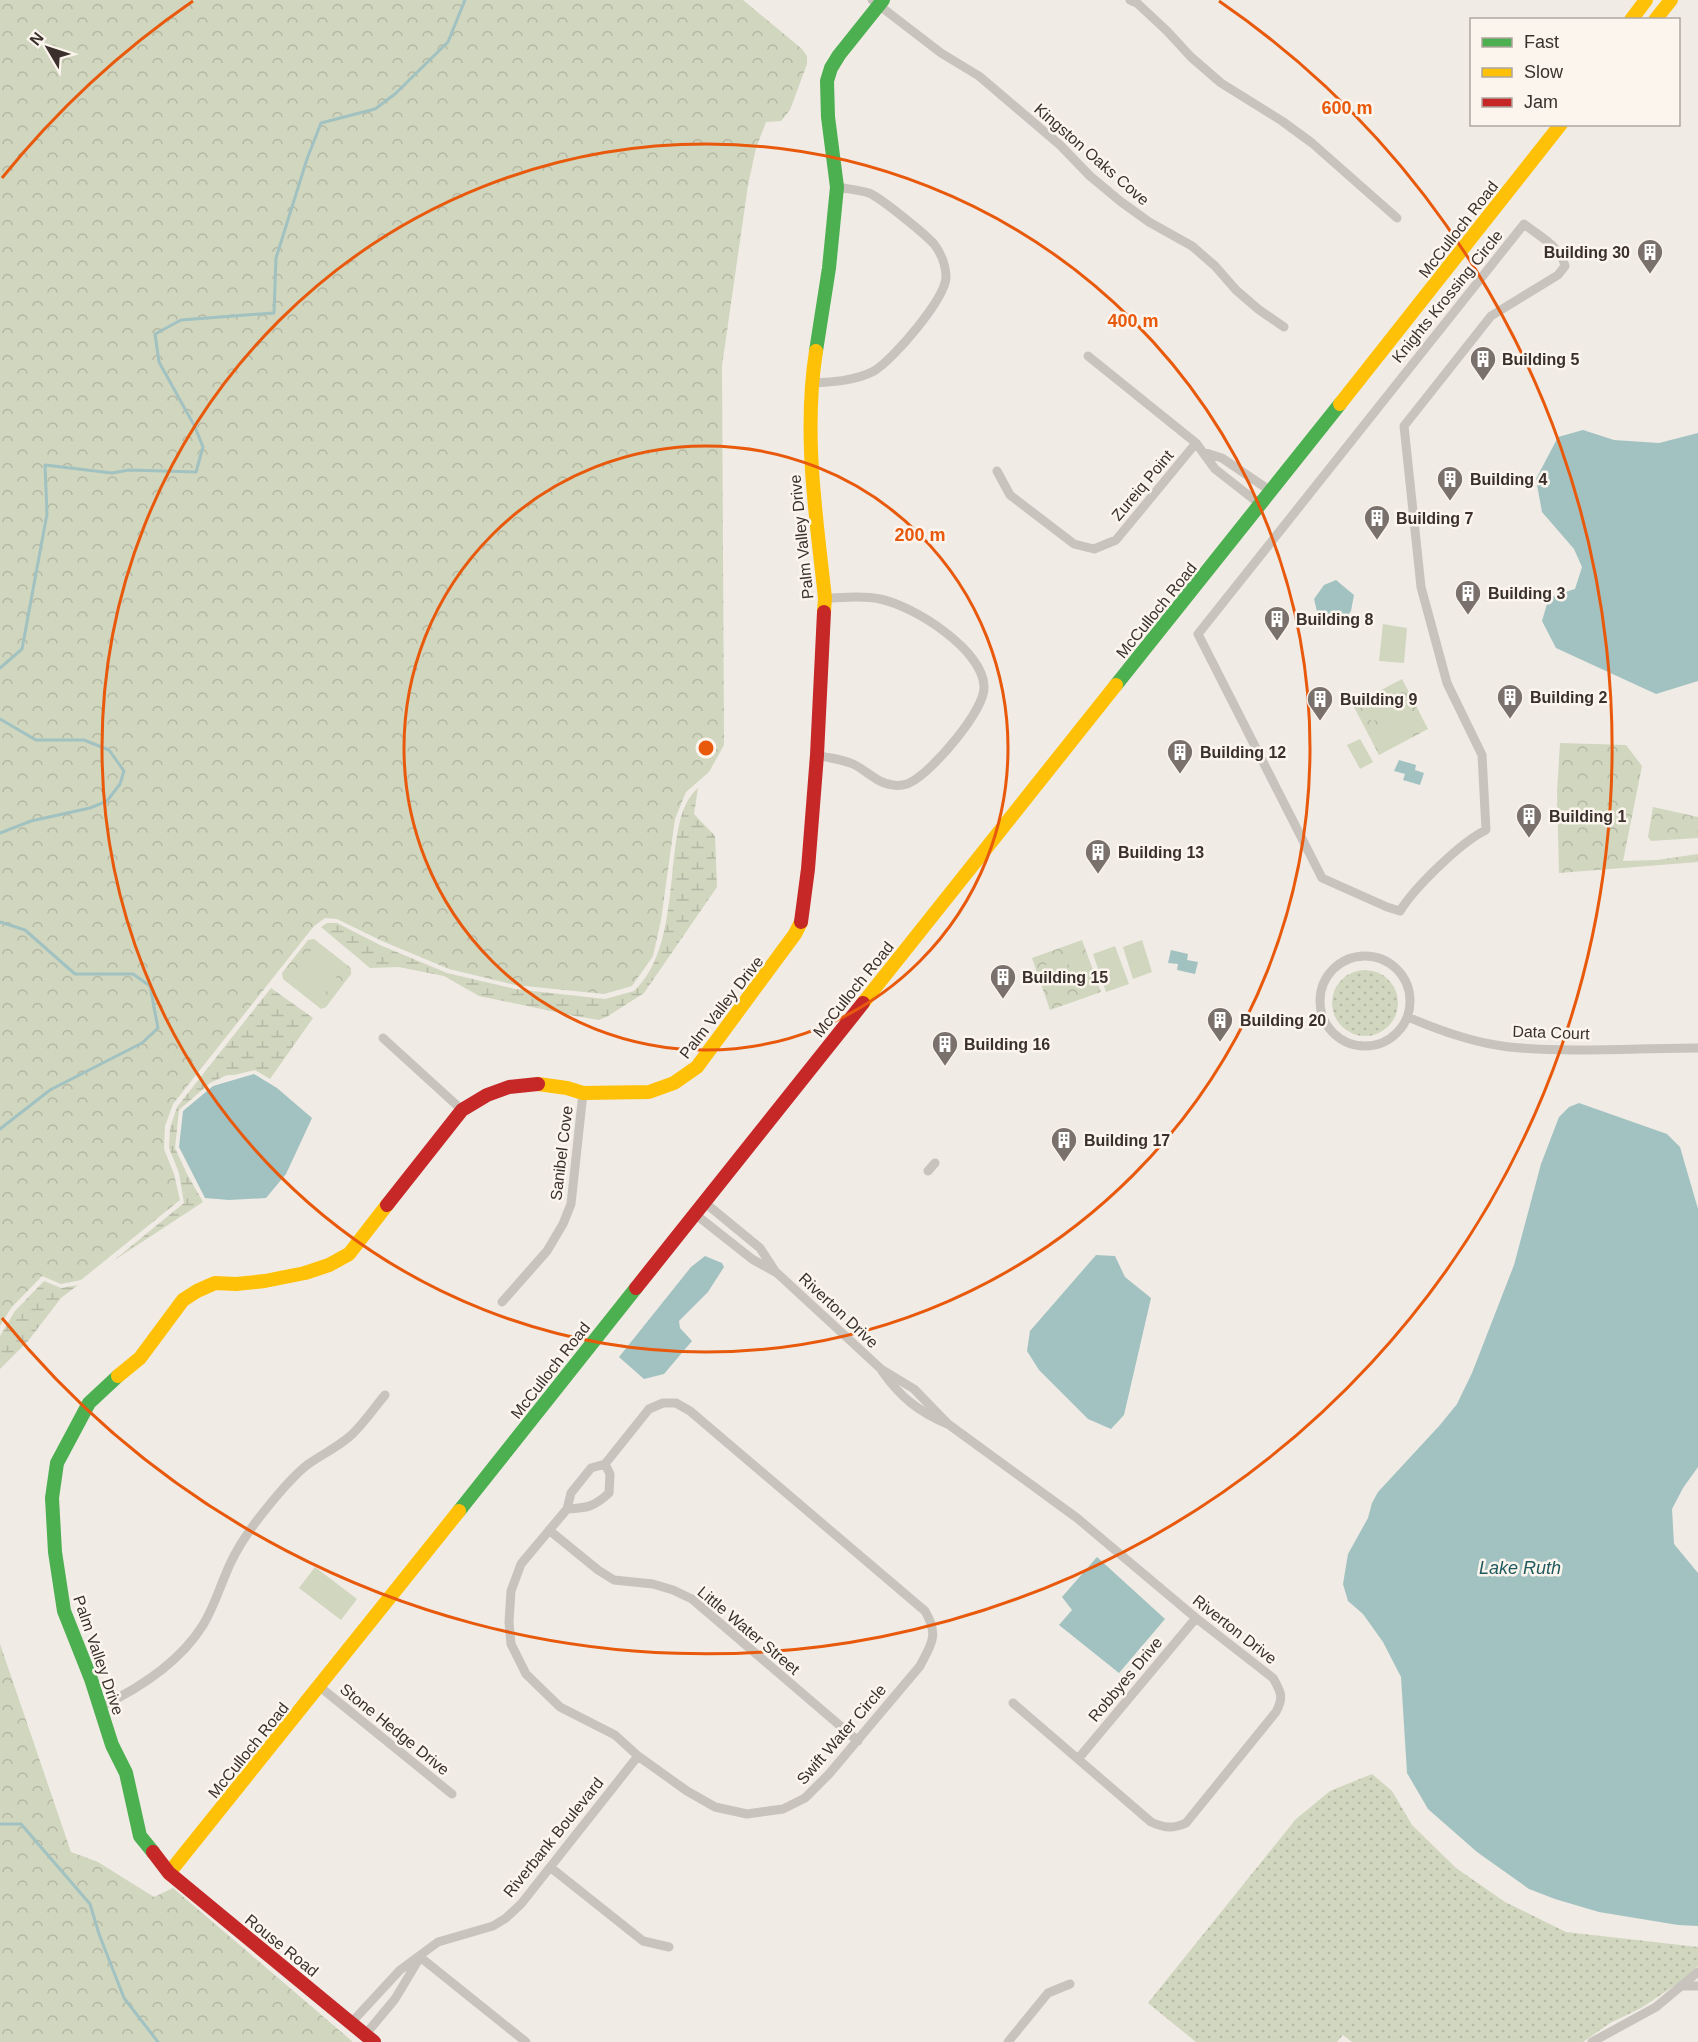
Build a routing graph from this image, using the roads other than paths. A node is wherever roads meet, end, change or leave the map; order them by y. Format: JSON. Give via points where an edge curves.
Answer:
{"nodes":[{"id":1,"x":1130,"y":0,"type":"edge"},
{"id":2,"x":1646,"y":0,"type":"edge"},
{"id":3,"x":1671,"y":0,"type":"edge"},
{"id":4,"x":878,"y":2,"type":"edge"},
{"id":5,"x":1632,"y":18,"type":"edge"},
{"id":6,"x":1657,"y":18,"type":"edge"},
{"id":7,"x":1559,"y":126,"type":"edge"},
{"id":8,"x":837,"y":187,"type":"junction"},
{"id":9,"x":1396,"y":218,"type":"dead end"},
{"id":10,"x":1284,"y":327,"type":"dead end"},
{"id":11,"x":1088,"y":356,"type":"dead end"},
{"id":12,"x":811,"y":383,"type":"junction"},
{"id":13,"x":1196,"y":443,"type":"junction"},
{"id":14,"x":1203,"y":452,"type":"junction"},
{"id":15,"x":1238,"y":469,"type":"junction"},
{"id":16,"x":997,"y":471,"type":"dead end"},
{"id":17,"x":1229,"y":480,"type":"junction"},
{"id":18,"x":1272,"y":492,"type":"junction"},
{"id":19,"x":1261,"y":505,"type":"junction"},
{"id":20,"x":825,"y":598,"type":"junction"},
{"id":21,"x":817,"y":755,"type":"junction"},
{"id":22,"x":1387,"y":907,"type":"joint"},
{"id":23,"x":1408,"y":1017,"type":"junction"},
{"id":24,"x":382,"y":1038,"type":"dead end"},
{"id":25,"x":1698,"y":1048,"type":"edge"},
{"id":26,"x":583,"y":1093,"type":"junction"},
{"id":27,"x":462,"y":1110,"type":"junction"},
{"id":28,"x":935,"y":1163,"type":"dead end"},
{"id":29,"x":928,"y":1171,"type":"dead end"},
{"id":30,"x":704,"y":1202,"type":"junction"},
{"id":31,"x":695,"y":1214,"type":"junction"},
{"id":32,"x":777,"y":1273,"type":"junction"},
{"id":33,"x":502,"y":1302,"type":"dead end"},
{"id":34,"x":881,"y":1369,"type":"junction"},
{"id":35,"x":385,"y":1395,"type":"dead end"},
{"id":36,"x":948,"y":1424,"type":"junction"},
{"id":37,"x":605,"y":1464,"type":"junction"},
{"id":38,"x":567,"y":1509,"type":"junction"},
{"id":39,"x":549,"y":1530,"type":"junction"},
{"id":40,"x":1196,"y":1618,"type":"junction"},
{"id":41,"x":320,"y":1687,"type":"junction"},
{"id":42,"x":1013,"y":1703,"type":"dead end"},
{"id":43,"x":100,"y":1707,"type":"junction"},
{"id":44,"x":858,"y":1741,"type":"junction"},
{"id":45,"x":638,"y":1756,"type":"junction"},
{"id":46,"x":1078,"y":1759,"type":"junction"},
{"id":47,"x":452,"y":1794,"type":"dead end"},
{"id":48,"x":550,"y":1867,"type":"junction"},
{"id":49,"x":169,"y":1873,"type":"junction"},
{"id":50,"x":669,"y":1947,"type":"dead end"},
{"id":51,"x":420,"y":1957,"type":"junction"},
{"id":52,"x":1698,"y":1972,"type":"edge"},
{"id":53,"x":1070,"y":1984,"type":"dead end"},
{"id":54,"x":1683,"y":1986,"type":"junction"},
{"id":55,"x":1698,"y":1986,"type":"edge"},
{"id":56,"x":351,"y":2023,"type":"junction"},
{"id":57,"x":369,"y":2038,"type":"edge"},
{"id":58,"x":526,"y":2042,"type":"edge"},
{"id":59,"x":1008,"y":2042,"type":"edge"},
{"id":60,"x":1592,"y":2042,"type":"edge"}],
"edges":[{"from":1,"to":9,"type":"street","via":[[1221,83],[1305,137]]},
{"from":2,"to":5,"type":"street"},
{"from":3,"to":6,"type":"street"},
{"from":4,"to":8,"type":"street","name":"Palm Valley Drive","via":[[839,55],[827,81]]},
{"from":4,"to":10,"type":"street","name":"Kingston Oaks Cove","via":[[941,53],[979,76],[1120,201],[1192,246],[1243,297]]},
{"from":7,"to":18,"type":"street","name":"McCulloch Road"},
{"from":8,"to":12,"type":"street","name":"Palm Valley Drive","via":[[830,268]]},
{"from":8,"to":12,"type":"street","via":[[869,194],[891,207],[933,243],[946,279],[924,318],[887,362],[872,372],[840,382]]},
{"from":11,"to":13,"type":"street"},
{"from":12,"to":20,"type":"street","name":"Palm Valley Drive","via":[[810,462]]},
{"from":13,"to":14,"type":"street"},
{"from":13,"to":16,"type":"street","name":"Zureiq Point","via":[[1116,540],[1094,549],[1074,544],[1010,495]]},
{"from":14,"to":15,"type":"street"},
{"from":14,"to":17,"type":"street"},
{"from":15,"to":17,"type":"street"},
{"from":15,"to":18,"type":"street"},
{"from":17,"to":19,"type":"street"},
{"from":18,"to":19,"type":"street","name":"McCulloch Road"},
{"from":19,"to":30,"type":"street","name":"McCulloch Road"},
{"from":20,"to":21,"type":"street","name":"Palm Valley Drive"},
{"from":20,"to":21,"type":"street","via":[[869,597],[910,610],[973,658],[982,672],[984,687],[983,698],[965,727],[926,772],[909,784],[892,785],[852,764]]},
{"from":21,"to":26,"type":"street","name":"Palm Valley Drive","via":[[805,904],[802,921],[784,952],[690,1074],[649,1092]]},
{"from":22,"to":22,"type":"street","name":"Knights Krossing Circle","via":[[1322,878],[1198,633],[1524,224],[1557,250],[1565,266],[1558,275],[1491,316],[1404,426],[1421,587],[1447,683],[1482,755],[1486,830],[1472,837],[1409,895],[1400,911]]},
{"from":23,"to":23,"type":"street","via":[[1408,986],[1401,972],[1385,960],[1357,956],[1342,962],[1330,972],[1322,988],[1323,1019],[1344,1041],[1375,1046],[1401,1029]]},
{"from":23,"to":25,"type":"street","name":"Data Court","via":[[1450,1035],[1508,1047]]},
{"from":24,"to":27,"type":"street"},
{"from":26,"to":27,"type":"street","name":"Palm Valley Drive","via":[[538,1084],[509,1088]]},
{"from":26,"to":33,"type":"street","name":"Sanibel Cove","via":[[571,1204],[547,1251]]},
{"from":27,"to":43,"type":"street","name":"Palm Valley Drive","via":[[349,1254],[305,1274],[236,1284],[215,1283],[197,1291],[183,1300],[140,1358],[89,1403],[57,1463],[52,1515],[64,1611]]},
{"from":28,"to":29,"type":"street"},
{"from":30,"to":31,"type":"street","name":"McCulloch Road"},
{"from":30,"to":32,"type":"street","name":"Riverton Drive","via":[[760,1248]]},
{"from":31,"to":32,"type":"street","name":"Riverton Drive","via":[[752,1259]]},
{"from":31,"to":41,"type":"street","name":"McCulloch Road"},
{"from":32,"to":34,"type":"street","name":"Riverton Drive"},
{"from":34,"to":36,"type":"street","name":"Riverton Drive","via":[[914,1389]]},
{"from":34,"to":36,"type":"street","name":"Riverton Drive","via":[[906,1400]]},
{"from":35,"to":43,"type":"street","via":[[351,1435],[307,1466],[266,1508],[231,1561],[202,1626],[186,1645],[161,1670],[129,1693]]},
{"from":36,"to":40,"type":"street","name":"Riverton Drive","via":[[1077,1518]]},
{"from":37,"to":38,"type":"street","name":"Swift Water Circle","via":[[591,1468],[571,1493]]},
{"from":37,"to":38,"type":"street","via":[[610,1474],[609,1493],[597,1504]]},
{"from":37,"to":44,"type":"street","name":"Swift Water Circle","via":[[649,1410],[663,1403],[676,1403],[925,1611],[934,1627],[931,1646],[920,1666]]},
{"from":38,"to":39,"type":"street","name":"Swift Water Circle"},
{"from":39,"to":44,"type":"street","name":"Little Water Street","via":[[614,1580],[652,1584],[692,1599]]},
{"from":39,"to":45,"type":"street","name":"Swift Water Circle","via":[[521,1564],[512,1591],[511,1644],[526,1674],[561,1707],[615,1735]]},
{"from":40,"to":46,"type":"street","name":"Robbyes Drive"},
{"from":40,"to":46,"type":"street","name":"Riverton Drive","via":[[1273,1678],[1281,1702],[1186,1823],[1174,1828],[1151,1822]]},
{"from":41,"to":47,"type":"street","name":"Stone Hedge Drive"},
{"from":41,"to":49,"type":"street","name":"McCulloch Road"},
{"from":42,"to":46,"type":"street","name":"Riverton Drive"},
{"from":43,"to":49,"type":"street","name":"Palm Valley Drive","via":[[126,1773],[140,1836]]},
{"from":44,"to":45,"type":"street","name":"Swift Water Circle","via":[[805,1798],[783,1809],[747,1814],[715,1807]]},
{"from":45,"to":48,"type":"street","name":"Riverbank Boulevard"},
{"from":48,"to":50,"type":"street","via":[[644,1941]]},
{"from":48,"to":51,"type":"street","name":"Riverbank Boulevard","via":[[506,1918],[493,1926],[438,1942]]},
{"from":49,"to":56,"type":"street","name":"Rouse Road"},
{"from":51,"to":56,"type":"street","name":"Riverbank Boulevard","via":[[400,1970]]},
{"from":51,"to":57,"type":"street","name":"Riverbank Boulevard"},
{"from":51,"to":58,"type":"street"},
{"from":52,"to":54,"type":"street"},
{"from":53,"to":59,"type":"street","via":[[1048,1993]]},
{"from":54,"to":55,"type":"street"},
{"from":54,"to":60,"type":"street","via":[[1656,2007]]},
{"from":56,"to":57,"type":"street","name":"Rouse Road"}]}
